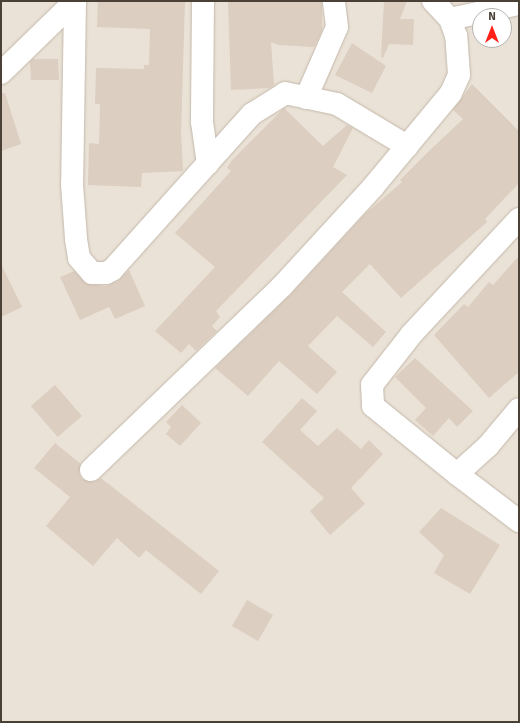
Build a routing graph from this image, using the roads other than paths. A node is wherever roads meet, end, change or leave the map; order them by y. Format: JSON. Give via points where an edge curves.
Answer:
{"nodes":[{"id":1,"x":74,"y":1,"type":"edge"},
{"id":2,"x":203,"y":1,"type":"edge"},
{"id":3,"x":334,"y":1,"type":"edge"},
{"id":4,"x":433,"y":1,"type":"edge"},
{"id":5,"x":519,"y":4,"type":"edge"},
{"id":6,"x":450,"y":19,"type":"junction"},
{"id":7,"x":1,"y":73,"type":"edge"},
{"id":8,"x":306,"y":98,"type":"junction"},
{"id":9,"x":407,"y":146,"type":"junction"},
{"id":10,"x":208,"y":164,"type":"junction"},
{"id":11,"x":519,"y":219,"type":"edge"},
{"id":12,"x":519,"y":409,"type":"edge"},
{"id":13,"x":92,"y":470,"type":"dead end"},
{"id":14,"x":457,"y":474,"type":"junction"},
{"id":15,"x":519,"y":521,"type":"edge"}],
"edges":[{"from":1,"to":7,"type":"street"},
{"from":1,"to":10,"type":"street","via":[[72,184],[79,258],[92,273],[112,270]]},
{"from":2,"to":10,"type":"street","via":[[202,122]]},
{"from":3,"to":8,"type":"street","via":[[336,27]]},
{"from":4,"to":6,"type":"street"},
{"from":5,"to":6,"type":"street"},
{"from":6,"to":9,"type":"street","via":[[456,36],[459,75],[451,94]]},
{"from":8,"to":9,"type":"street","via":[[337,104]]},
{"from":8,"to":10,"type":"street","via":[[285,93],[252,114]]},
{"from":9,"to":13,"type":"street","via":[[373,187],[248,322]]},
{"from":11,"to":14,"type":"street","via":[[412,335],[372,385],[373,406]]},
{"from":12,"to":14,"type":"street","via":[[488,446]]},
{"from":14,"to":15,"type":"street"}]}
